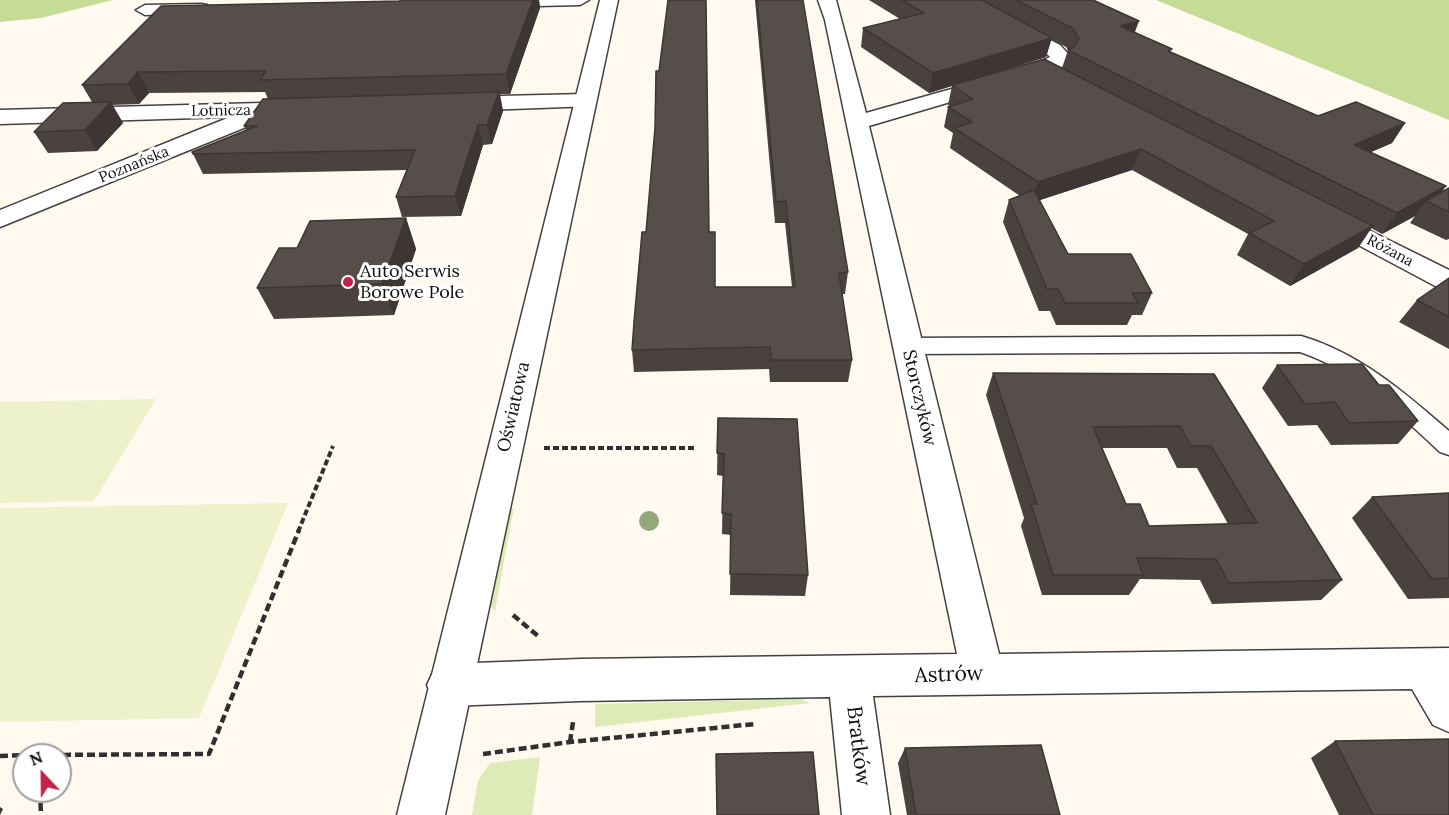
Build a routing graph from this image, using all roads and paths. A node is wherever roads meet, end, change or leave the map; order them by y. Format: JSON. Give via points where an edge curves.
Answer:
{"nodes":[{"id":1,"x":580,"y":0,"type":"edge"},
{"id":2,"x":609,"y":0,"type":"edge"},
{"id":3,"x":827,"y":0,"type":"edge"},
{"id":4,"x":958,"y":0,"type":"edge"},
{"id":5,"x":474,"y":3,"type":"edge"},
{"id":6,"x":215,"y":9,"type":"edge"},
{"id":7,"x":145,"y":10,"type":"dead end"},
{"id":8,"x":1041,"y":69,"type":"junction"},
{"id":9,"x":1094,"y":96,"type":"edge"},
{"id":10,"x":585,"y":101,"type":"junction"},
{"id":11,"x":432,"y":105,"type":"edge"},
{"id":12,"x":326,"y":108,"type":"edge"},
{"id":13,"x":267,"y":110,"type":"junction"},
{"id":14,"x":0,"y":117,"type":"edge"},
{"id":15,"x":858,"y":122,"type":"junction"},
{"id":16,"x":1303,"y":206,"type":"edge"},
{"id":17,"x":0,"y":219,"type":"edge"},
{"id":18,"x":1449,"y":282,"type":"edge"},
{"id":19,"x":907,"y":346,"type":"junction"},
{"id":20,"x":1449,"y":445,"type":"edge"},
{"id":21,"x":333,"y":446,"type":"dead end"},
{"id":22,"x":544,"y":448,"type":"dead end"},
{"id":23,"x":697,"y":448,"type":"dead end"},
{"id":24,"x":1436,"y":668,"type":"edge"},
{"id":25,"x":982,"y":673,"type":"junction"},
{"id":26,"x":849,"y":678,"type":"junction"},
{"id":27,"x":449,"y":685,"type":"junction"},
{"id":28,"x":1449,"y":710,"type":"edge"},
{"id":29,"x":72,"y":755,"type":"edge"},
{"id":30,"x":421,"y":815,"type":"edge"},
{"id":31,"x":866,"y":815,"type":"edge"}],
"edges":[{"from":1,"to":5,"type":"street"},
{"from":2,"to":10,"type":"street","name":"Oświatowa"},
{"from":3,"to":15,"type":"street","name":"Storczyków"},
{"from":4,"to":8,"type":"street","via":[[1058,53],[1059,61]]},
{"from":6,"to":7,"type":"street"},
{"from":8,"to":9,"type":"street"},
{"from":8,"to":15,"type":"street"},
{"from":10,"to":11,"type":"street"},
{"from":10,"to":27,"type":"street","name":"Oświatowa"},
{"from":12,"to":13,"type":"street","name":"Lotnicza"},
{"from":13,"to":14,"type":"street","name":"Lotnicza"},
{"from":13,"to":17,"type":"street","name":"Poznańska"},
{"from":15,"to":19,"type":"street","name":"Storczyków"},
{"from":16,"to":18,"type":"street","name":"Różana"},
{"from":19,"to":20,"type":"lane","via":[[1301,344],[1335,356],[1416,415]]},
{"from":19,"to":25,"type":"street","name":"Storczyków"},
{"from":21,"to":29,"type":"path","via":[[209,754]]},
{"from":22,"to":23,"type":"path"},
{"from":24,"to":25,"type":"street","name":"Astrów"},
{"from":24,"to":28,"type":"street"},
{"from":25,"to":26,"type":"street","name":"Astrów"},
{"from":26,"to":27,"type":"street","name":"Astrów"},
{"from":26,"to":31,"type":"street","name":"Bratków"},
{"from":27,"to":30,"type":"street","name":"Oświatowa"}]}
